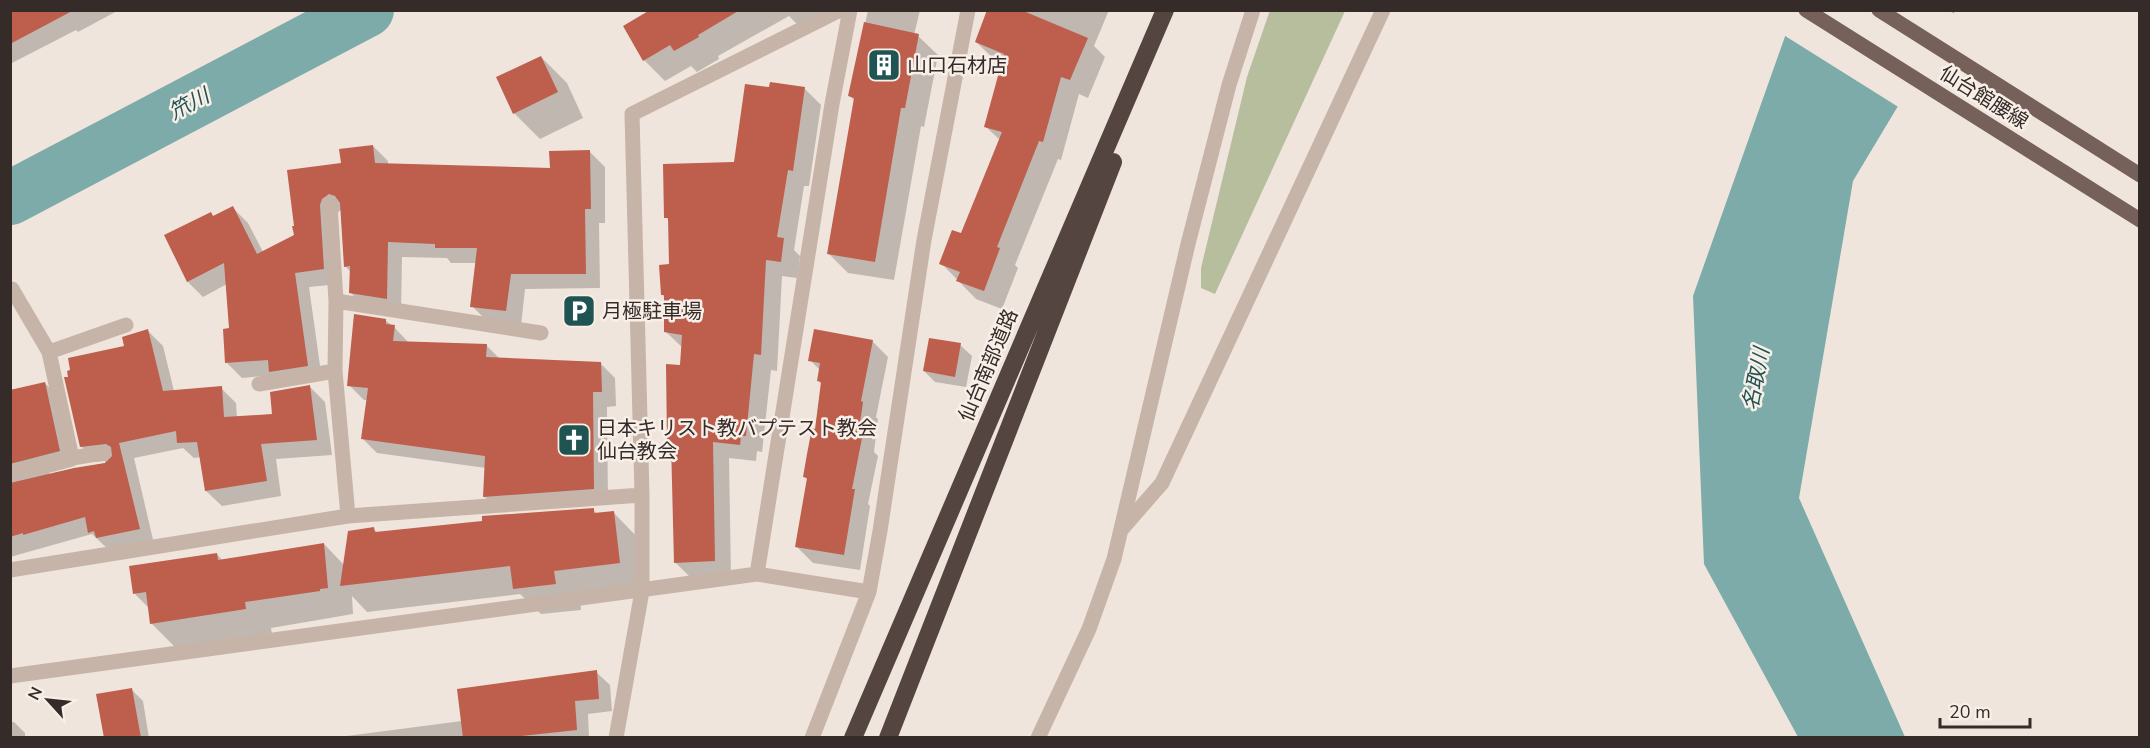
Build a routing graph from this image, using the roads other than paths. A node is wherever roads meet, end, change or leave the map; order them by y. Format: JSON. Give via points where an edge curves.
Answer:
{"nodes":[{"id":1,"x":840,"y":10,"type":"edge"},
{"id":2,"x":850,"y":10,"type":"edge"},
{"id":3,"x":968,"y":10,"type":"edge"},
{"id":4,"x":1166,"y":10,"type":"edge"},
{"id":5,"x":1253,"y":10,"type":"edge"},
{"id":6,"x":1383,"y":10,"type":"edge"},
{"id":7,"x":1806,"y":10,"type":"edge"},
{"id":8,"x":1879,"y":10,"type":"edge"},
{"id":9,"x":2139,"y":176,"type":"edge"},
{"id":10,"x":330,"y":204,"type":"dead end"},
{"id":11,"x":2139,"y":220,"type":"edge"},
{"id":12,"x":12,"y":289,"type":"dead end"},
{"id":13,"x":336,"y":301,"type":"junction"},
{"id":14,"x":126,"y":325,"type":"dead end"},
{"id":15,"x":541,"y":333,"type":"dead end"},
{"id":16,"x":49,"y":352,"type":"junction"},
{"id":17,"x":336,"y":370,"type":"junction"},
{"id":18,"x":259,"y":384,"type":"dead end"},
{"id":19,"x":103,"y":453,"type":"dead end"},
{"id":20,"x":72,"y":458,"type":"junction"},
{"id":21,"x":10,"y":474,"type":"edge"},
{"id":22,"x":642,"y":495,"type":"junction"},
{"id":23,"x":348,"y":516,"type":"junction"},
{"id":24,"x":1119,"y":532,"type":"junction"},
{"id":25,"x":10,"y":570,"type":"edge"},
{"id":26,"x":757,"y":574,"type":"junction"},
{"id":27,"x":642,"y":591,"type":"junction"},
{"id":28,"x":869,"y":592,"type":"junction"},
{"id":29,"x":10,"y":676,"type":"edge"},
{"id":30,"x":616,"y":738,"type":"edge"},
{"id":31,"x":812,"y":738,"type":"edge"},
{"id":32,"x":853,"y":738,"type":"edge"},
{"id":33,"x":888,"y":738,"type":"edge"},
{"id":34,"x":1038,"y":738,"type":"edge"}],
"edges":[{"from":1,"to":22,"type":"street","via":[[632,114]]},
{"from":2,"to":26,"type":"street"},
{"from":3,"to":28,"type":"street","via":[[924,240]]},
{"from":4,"to":32,"type":"highway","name":"仙台南部道路"},
{"from":4,"to":33,"type":"highway","name":"仙台南部道路","via":[[1144,82]]},
{"from":5,"to":24,"type":"street","via":[[1229,85],[1188,244]]},
{"from":6,"to":24,"type":"street","via":[[1162,483]]},
{"from":7,"to":11,"type":"main road","name":"仙台館腰線"},
{"from":8,"to":9,"type":"main road","name":"仙台館腰線"},
{"from":10,"to":13,"type":"street"},
{"from":12,"to":16,"type":"street"},
{"from":13,"to":15,"type":"street"},
{"from":13,"to":17,"type":"street"},
{"from":14,"to":16,"type":"street"},
{"from":16,"to":20,"type":"street"},
{"from":17,"to":18,"type":"street"},
{"from":17,"to":23,"type":"street"},
{"from":19,"to":20,"type":"street"},
{"from":20,"to":21,"type":"street"},
{"from":22,"to":23,"type":"street"},
{"from":22,"to":27,"type":"street"},
{"from":23,"to":25,"type":"street"},
{"from":24,"to":34,"type":"street","via":[[1114,559],[1089,629]]},
{"from":26,"to":27,"type":"street"},
{"from":26,"to":28,"type":"street"},
{"from":27,"to":29,"type":"street"},
{"from":27,"to":30,"type":"street"},
{"from":28,"to":31,"type":"street"}]}
